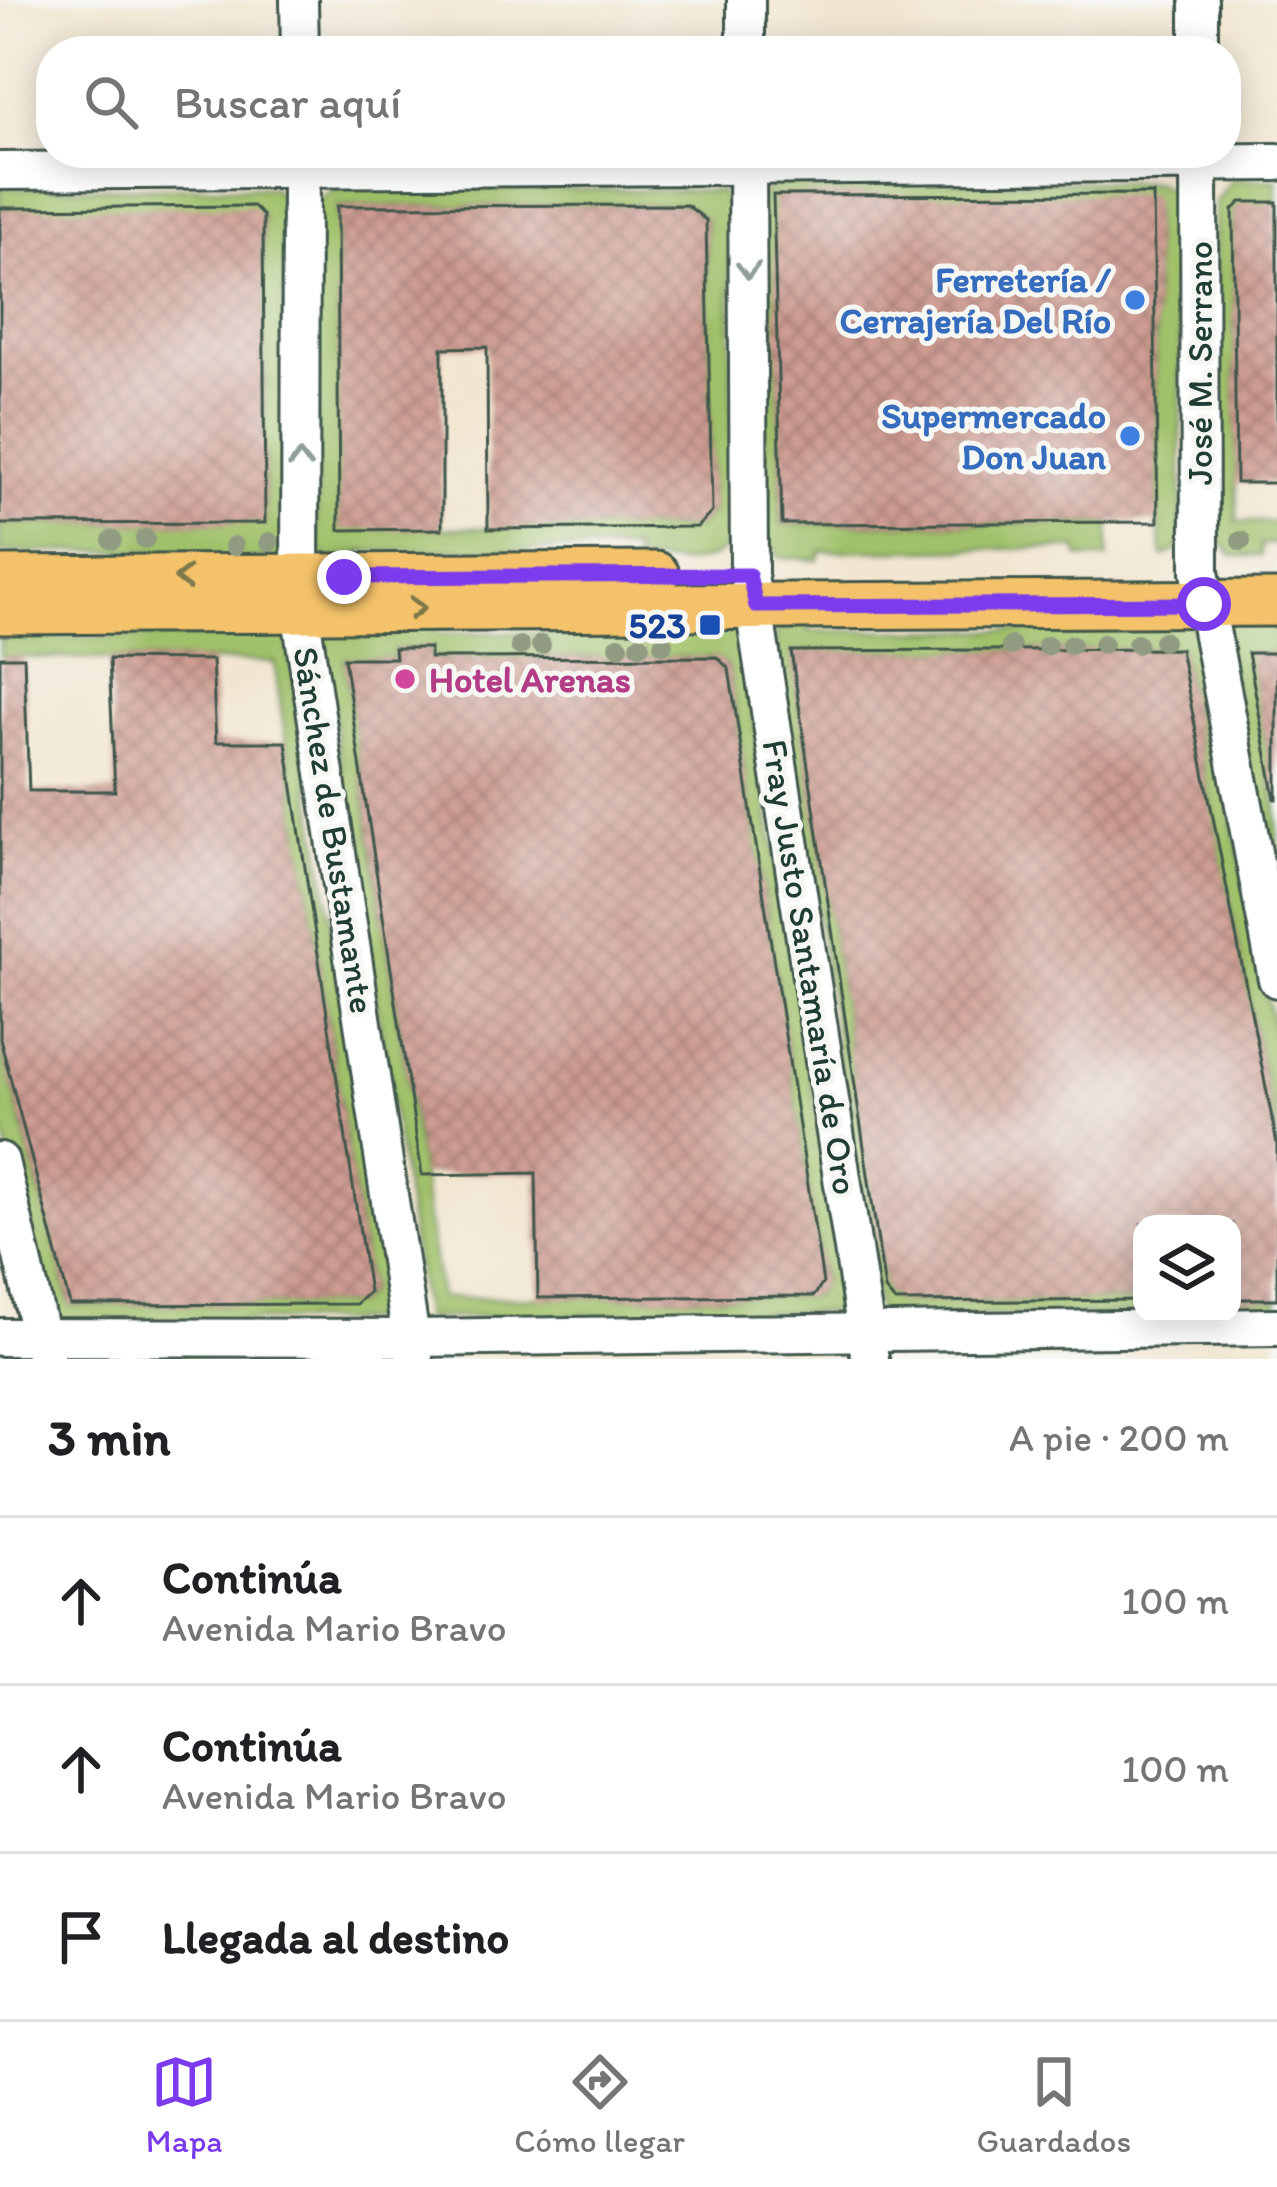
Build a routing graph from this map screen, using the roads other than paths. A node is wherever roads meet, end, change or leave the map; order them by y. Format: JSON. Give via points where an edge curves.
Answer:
{"nodes":[{"id":1,"x":299,"y":0,"type":"edge"},
{"id":2,"x":746,"y":0,"type":"edge"},
{"id":3,"x":1199,"y":0,"type":"edge"},
{"id":4,"x":300,"y":36,"type":"edge"},
{"id":5,"x":746,"y":36,"type":"edge"},
{"id":6,"x":1199,"y":36,"type":"edge"},
{"id":7,"x":1241,"y":159,"type":"edge"},
{"id":8,"x":1277,"y":161,"type":"edge"},
{"id":9,"x":90,"y":168,"type":"edge"},
{"id":10,"x":301,"y":168,"type":"edge"},
{"id":11,"x":747,"y":168,"type":"edge"},
{"id":12,"x":1199,"y":168,"type":"edge"},
{"id":13,"x":0,"y":171,"type":"edge"},
{"id":14,"x":1277,"y":572,"type":"edge"},
{"id":15,"x":0,"y":579,"type":"edge"},
{"id":16,"x":1202,"y":588,"type":"junction"},
{"id":17,"x":753,"y":590,"type":"junction"},
{"id":18,"x":300,"y":593,"type":"junction"},
{"id":19,"x":1277,"y":603,"type":"edge"},
{"id":20,"x":0,"y":611,"type":"edge"},
{"id":21,"x":1277,"y":979,"type":"edge"},
{"id":22,"x":0,"y":1161,"type":"edge"},
{"id":23,"x":1277,"y":1327,"type":"edge"},
{"id":24,"x":0,"y":1337,"type":"edge"},
{"id":25,"x":869,"y":1346,"type":"edge"},
{"id":26,"x":45,"y":1348,"type":"edge"},
{"id":27,"x":414,"y":1348,"type":"edge"}],
"edges":[{"from":1,"to":4,"type":"street"},
{"from":2,"to":5,"type":"street"},
{"from":3,"to":6,"type":"street"},
{"from":7,"to":8,"type":"street"},
{"from":9,"to":13,"type":"street"},
{"from":18,"to":10,"type":"street","name":"Sánchez de Bustamante","one_way":true},
{"from":11,"to":17,"type":"street","name":"Fray Justo Santamaría de Oro","one_way":true},
{"from":12,"to":16,"type":"street","name":"José M. Serrano"},
{"from":14,"to":16,"type":"main road"},
{"from":18,"to":15,"type":"main road","one_way":true},
{"from":16,"to":17,"type":"main road"},
{"from":16,"to":19,"type":"main road"},
{"from":16,"to":21,"type":"street","name":"José M. Serrano"},
{"from":17,"to":18,"type":"main road"},
{"from":17,"to":25,"type":"street","name":"Fray Justo Santamaría de Oro"},
{"from":18,"to":20,"type":"main road"},
{"from":18,"to":27,"type":"street","name":"Sánchez de Bustamante"},
{"from":22,"to":26,"type":"street"},
{"from":23,"to":25,"type":"street"},
{"from":24,"to":26,"type":"street"},
{"from":25,"to":27,"type":"street"},
{"from":26,"to":27,"type":"street"}]}
